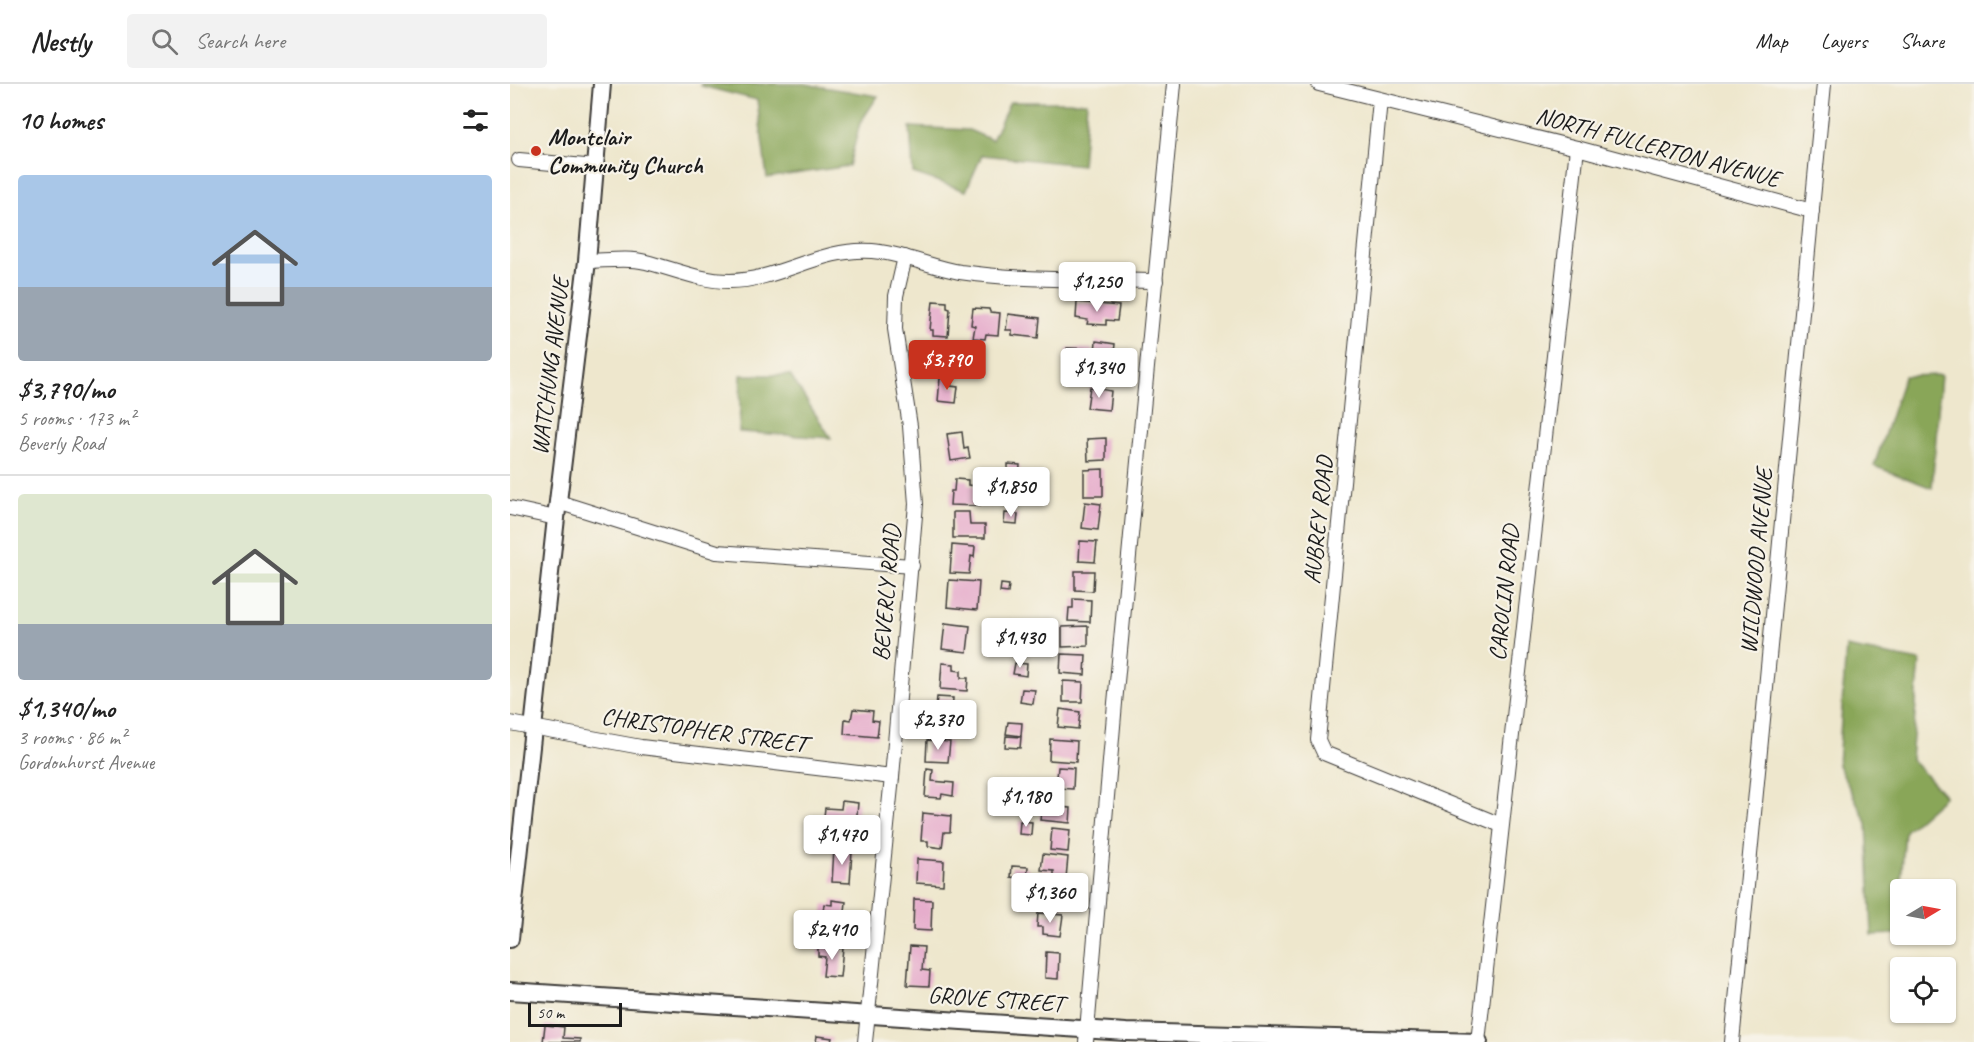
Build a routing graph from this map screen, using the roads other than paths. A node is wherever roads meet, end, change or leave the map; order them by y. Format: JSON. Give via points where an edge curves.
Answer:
{"nodes":[{"id":1,"x":602,"y":84,"type":"edge"},
{"id":2,"x":1174,"y":84,"type":"edge"},
{"id":3,"x":1319,"y":84,"type":"edge"},
{"id":4,"x":1824,"y":84,"type":"edge"},
{"id":5,"x":1380,"y":100,"type":"junction"},
{"id":6,"x":1576,"y":148,"type":"junction"},
{"id":7,"x":519,"y":160,"type":"dead end"},
{"id":8,"x":596,"y":167,"type":"junction"},
{"id":9,"x":1812,"y":211,"type":"junction"},
{"id":10,"x":905,"y":257,"type":"junction"},
{"id":11,"x":587,"y":261,"type":"junction"},
{"id":12,"x":1156,"y":281,"type":"junction"},
{"id":13,"x":510,"y":508,"type":"edge"},
{"id":14,"x":557,"y":510,"type":"junction"},
{"id":15,"x":912,"y":566,"type":"junction"},
{"id":16,"x":510,"y":723,"type":"edge"},
{"id":17,"x":533,"y":728,"type":"junction"},
{"id":18,"x":892,"y":777,"type":"junction"},
{"id":19,"x":1501,"y":825,"type":"junction"},
{"id":20,"x":510,"y":939,"type":"edge"},
{"id":21,"x":510,"y":991,"type":"edge"},
{"id":22,"x":868,"y":1014,"type":"junction"},
{"id":23,"x":1087,"y":1036,"type":"edge"},
{"id":24,"x":1304,"y":1040,"type":"edge"},
{"id":25,"x":865,"y":1042,"type":"edge"},
{"id":26,"x":1479,"y":1042,"type":"edge"},
{"id":27,"x":1732,"y":1042,"type":"edge"}],
"edges":[{"from":1,"to":8,"type":"main road","name":"WATCHUNG AVENUE"},
{"from":2,"to":12,"type":"street"},
{"from":3,"to":5,"type":"street","name":"NORTH FULLERTON AVENUE"},
{"from":4,"to":9,"type":"street","name":"WILDWOOD AVENUE"},
{"from":5,"to":6,"type":"street","name":"NORTH FULLERTON AVENUE"},
{"from":5,"to":19,"type":"street","name":"AUBREY ROAD","via":[[1318,740],[1324,753]]},
{"from":6,"to":9,"type":"street","name":"NORTH FULLERTON AVENUE"},
{"from":6,"to":19,"type":"street","name":"CAROLIN ROAD"},
{"from":7,"to":8,"type":"street"},
{"from":8,"to":11,"type":"main road","name":"WATCHUNG AVENUE"},
{"from":9,"to":27,"type":"street","name":"WILDWOOD AVENUE"},
{"from":10,"to":11,"type":"street","via":[[871,251],[834,254],[753,279],[729,281],[696,277],[643,261]]},
{"from":10,"to":12,"type":"street","via":[[958,271],[1001,276]]},
{"from":10,"to":15,"type":"street","name":"BEVERLY ROAD","via":[[896,296],[895,329],[910,426],[916,504]]},
{"from":11,"to":14,"type":"main road","name":"WATCHUNG AVENUE"},
{"from":12,"to":23,"type":"street"},
{"from":13,"to":14,"type":"street"},
{"from":14,"to":15,"type":"street","via":[[717,552]]},
{"from":14,"to":17,"type":"main road","name":"WATCHUNG AVENUE"},
{"from":15,"to":18,"type":"street","name":"BEVERLY ROAD"},
{"from":16,"to":17,"type":"street","name":"CHRISTOPHER STREET"},
{"from":17,"to":18,"type":"street","name":"CHRISTOPHER STREET","via":[[641,747]]},
{"from":17,"to":20,"type":"main road","name":"WATCHUNG AVENUE"},
{"from":18,"to":22,"type":"street","name":"BEVERLY ROAD"},
{"from":19,"to":26,"type":"street","name":"CAROLIN ROAD"},
{"from":21,"to":22,"type":"main road","name":"GROVE STREET"},
{"from":22,"to":23,"type":"main road","name":"GROVE STREET"},
{"from":22,"to":25,"type":"street","name":"BEVERLY ROAD"},
{"from":23,"to":24,"type":"main road","name":"GROVE STREET"},
{"from":24,"to":26,"type":"main road","name":"GROVE STREET"}]}
